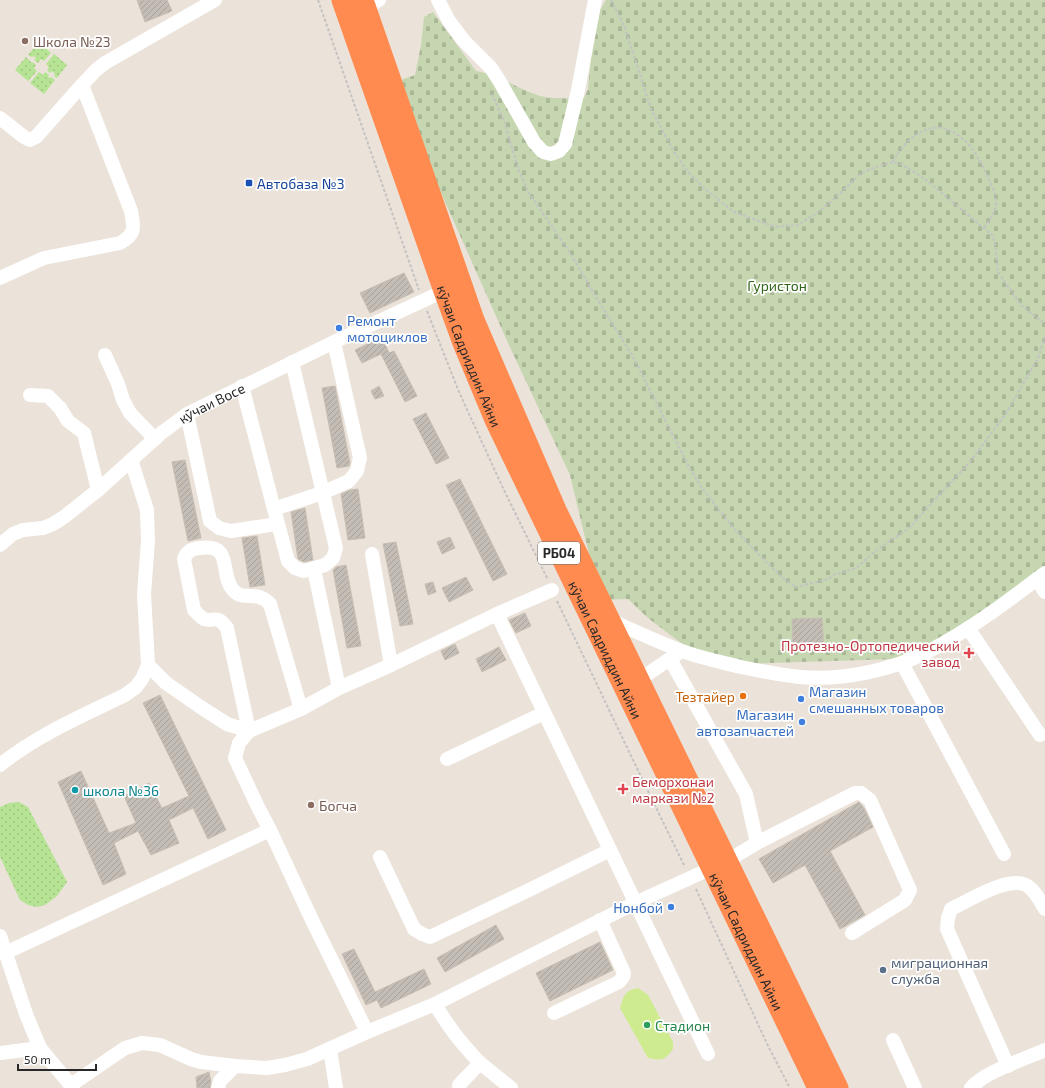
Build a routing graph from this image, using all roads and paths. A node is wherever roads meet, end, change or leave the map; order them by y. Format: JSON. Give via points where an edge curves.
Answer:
{"nodes":[{"id":1,"x":215,"y":0,"type":"edge"},
{"id":2,"x":342,"y":0,"type":"edge"},
{"id":3,"x":438,"y":0,"type":"edge"},
{"id":4,"x":595,"y":0,"type":"edge"},
{"id":5,"x":611,"y":0,"type":"edge"},
{"id":6,"x":369,"y":2,"type":"edge"},
{"id":7,"x":82,"y":85,"type":"junction"},
{"id":8,"x":491,"y":92,"type":"dead end"},
{"id":9,"x":0,"y":118,"type":"edge"},
{"id":10,"x":893,"y":162,"type":"junction"},
{"id":11,"x":984,"y":227,"type":"junction"},
{"id":12,"x":0,"y":278,"type":"edge"},
{"id":13,"x":444,"y":291,"type":"junction"},
{"id":14,"x":1045,"y":323,"type":"edge"},
{"id":15,"x":1045,"y":337,"type":"edge"},
{"id":16,"x":334,"y":342,"type":"junction"},
{"id":17,"x":106,"y":355,"type":"dead end"},
{"id":18,"x":292,"y":362,"type":"junction"},
{"id":19,"x":242,"y":386,"type":"junction"},
{"id":20,"x":30,"y":395,"type":"dead end"},
{"id":21,"x":187,"y":414,"type":"junction"},
{"id":22,"x":155,"y":439,"type":"junction"},
{"id":23,"x":131,"y":460,"type":"junction"},
{"id":24,"x":98,"y":490,"type":"junction"},
{"id":25,"x":322,"y":493,"type":"junction"},
{"id":26,"x":274,"y":509,"type":"junction"},
{"id":27,"x":277,"y":524,"type":"junction"},
{"id":28,"x":0,"y":544,"type":"edge"},
{"id":29,"x":372,"y":554,"type":"dead end"},
{"id":30,"x":314,"y":569,"type":"junction"},
{"id":31,"x":1041,"y":576,"type":"edge"},
{"id":32,"x":552,"y":590,"type":"dead end"},
{"id":33,"x":1045,"y":592,"type":"edge"},
{"id":34,"x":497,"y":614,"type":"junction"},
{"id":35,"x":610,"y":620,"type":"junction"},
{"id":36,"x":968,"y":628,"type":"junction"},
{"id":37,"x":682,"y":651,"type":"junction"},
{"id":38,"x":670,"y":659,"type":"junction"},
{"id":39,"x":902,"y":663,"type":"junction"},
{"id":40,"x":148,"y":665,"type":"junction"},
{"id":41,"x":391,"y":665,"type":"junction"},
{"id":42,"x":639,"y":680,"type":"junction"},
{"id":43,"x":339,"y":688,"type":"junction"},
{"id":44,"x":301,"y":708,"type":"junction"},
{"id":45,"x":544,"y":713,"type":"junction"},
{"id":46,"x":249,"y":731,"type":"junction"},
{"id":47,"x":1040,"y":735,"type":"dead end"},
{"id":48,"x":448,"y":759,"type":"dead end"},
{"id":49,"x":0,"y":766,"type":"edge"},
{"id":50,"x":270,"y":830,"type":"junction"},
{"id":51,"x":757,"y":843,"type":"junction"},
{"id":52,"x":610,"y":850,"type":"junction"},
{"id":53,"x":1004,"y":854,"type":"dead end"},
{"id":54,"x":380,"y":857,"type":"dead end"},
{"id":55,"x":719,"y":864,"type":"junction"},
{"id":56,"x":635,"y":903,"type":"junction"},
{"id":57,"x":1045,"y":909,"type":"edge"},
{"id":58,"x":600,"y":920,"type":"junction"},
{"id":59,"x":852,"y":933,"type":"dead end"},
{"id":60,"x":0,"y":936,"type":"edge"},
{"id":61,"x":6,"y":953,"type":"junction"},
{"id":62,"x":435,"y":1004,"type":"junction"},
{"id":63,"x":554,"y":1013,"type":"dead end"},
{"id":64,"x":367,"y":1032,"type":"junction"},
{"id":65,"x":893,"y":1040,"type":"dead end"},
{"id":66,"x":40,"y":1048,"type":"junction"},
{"id":67,"x":330,"y":1049,"type":"junction"},
{"id":68,"x":1045,"y":1050,"type":"edge"},
{"id":69,"x":0,"y":1053,"type":"edge"},
{"id":70,"x":708,"y":1054,"type":"dead end"},
{"id":71,"x":480,"y":1063,"type":"junction"},
{"id":72,"x":235,"y":1066,"type":"junction"},
{"id":73,"x":1008,"y":1066,"type":"junction"},
{"id":74,"x":72,"y":1087,"type":"edge"},
{"id":75,"x":218,"y":1088,"type":"edge"},
{"id":76,"x":336,"y":1088,"type":"edge"},
{"id":77,"x":459,"y":1088,"type":"edge"},
{"id":78,"x":511,"y":1088,"type":"edge"},
{"id":79,"x":818,"y":1088,"type":"edge"},
{"id":80,"x":838,"y":1088,"type":"edge"},
{"id":81,"x":915,"y":1088,"type":"edge"},
{"id":82,"x":971,"y":1088,"type":"edge"}],
"edges":[{"from":1,"to":7,"type":"street","via":[[105,63]]},
{"from":2,"to":13,"type":"highway","name":"кӯчаи Садриддин Айни","number":"РБ04"},
{"from":3,"to":4,"type":"street","via":[[464,41],[500,82],[534,142],[543,152],[551,154],[559,151],[565,144]]},
{"from":5,"to":10,"type":"path","via":[[625,28],[651,109],[674,152],[705,190],[734,212],[776,227],[798,225],[831,202],[860,174]]},
{"from":6,"to":35,"type":"highway","name":"кӯчаи Садриддин Айни","number":"РБ04","via":[[474,320],[556,510]]},
{"from":7,"to":9,"type":"street","via":[[36,137],[30,140]]},
{"from":7,"to":12,"type":"street","via":[[131,211],[134,225],[132,233],[120,243],[44,258]]},
{"from":8,"to":15,"type":"path","via":[[529,193],[570,253],[631,353],[701,487],[735,530],[784,579],[796,587],[829,579],[833,575],[856,568],[908,528],[969,463],[1005,415],[1038,358]]},
{"from":10,"to":11,"type":"path","via":[[926,179]]},
{"from":10,"to":11,"type":"path","via":[[902,147],[915,135],[939,128],[957,135],[970,145],[977,156],[995,196],[995,208]]},
{"from":11,"to":14,"type":"path","via":[[992,235],[998,272],[1021,305]]},
{"from":13,"to":16,"type":"street","name":"кӯчаи Восе"},
{"from":13,"to":55,"type":"highway","name":"кӯчаи Садриддин Айни","number":"РБ04","via":[[463,344],[506,445]]},
{"from":16,"to":18,"type":"street","name":"кӯчаи Восе"},
{"from":16,"to":25,"type":"street","via":[[360,458],[357,471],[349,481]]},
{"from":17,"to":22,"type":"street","via":[[130,413]]},
{"from":18,"to":19,"type":"street","name":"кӯчаи Восе"},
{"from":18,"to":25,"type":"street"},
{"from":19,"to":21,"type":"street","name":"кӯчаи Восе"},
{"from":19,"to":26,"type":"street"},
{"from":20,"to":24,"type":"street","via":[[48,396],[68,421],[84,433]]},
{"from":21,"to":22,"type":"street","name":"кӯчаи Восе"},
{"from":21,"to":27,"type":"street","via":[[210,521],[219,528],[231,532]]},
{"from":22,"to":23,"type":"street","name":"кӯчаи Восе"},
{"from":23,"to":24,"type":"street","name":"кӯчаи Восе"},
{"from":23,"to":40,"type":"street","via":[[147,510],[148,541],[144,594]]},
{"from":24,"to":28,"type":"street","name":"кӯчаи Восе","via":[[53,524],[23,530]]},
{"from":25,"to":26,"type":"street"},
{"from":25,"to":30,"type":"street","via":[[336,548],[329,562]]},
{"from":26,"to":27,"type":"street"},
{"from":27,"to":30,"type":"street","via":[[288,560],[295,568],[304,571]]},
{"from":29,"to":41,"type":"street"},
{"from":30,"to":43,"type":"street"},
{"from":31,"to":33,"type":"street"},
{"from":31,"to":36,"type":"street"},
{"from":32,"to":34,"type":"street"},
{"from":34,"to":41,"type":"street"},
{"from":34,"to":45,"type":"street"},
{"from":35,"to":37,"type":"street"},
{"from":35,"to":42,"type":"highway","name":"кӯчаи Садриддин Айни","number":"РБ04"},
{"from":36,"to":39,"type":"street"},
{"from":36,"to":47,"type":"street"},
{"from":37,"to":38,"type":"street"},
{"from":37,"to":39,"type":"street","via":[[763,672],[802,677],[854,675]]},
{"from":38,"to":42,"type":"street"},
{"from":38,"to":51,"type":"street","via":[[746,794]]},
{"from":39,"to":53,"type":"street"},
{"from":40,"to":46,"type":"street","via":[[166,683],[199,706],[228,724]]},
{"from":40,"to":49,"type":"street","via":[[142,680],[125,695],[45,734]]},
{"from":41,"to":43,"type":"street"},
{"from":42,"to":55,"type":"highway","name":"кӯчаи Садриддин Айни","number":"РБ04"},
{"from":43,"to":44,"type":"street"},
{"from":44,"to":46,"type":"street"},
{"from":44,"to":46,"type":"street","via":[[270,604],[265,598],[244,596],[235,592],[230,585],[223,555],[217,549],[210,546],[191,549],[184,559],[194,610],[205,620],[216,618],[227,628]]},
{"from":45,"to":48,"type":"street"},
{"from":45,"to":52,"type":"street"},
{"from":46,"to":50,"type":"street","via":[[239,743],[235,758]]},
{"from":50,"to":61,"type":"street"},
{"from":50,"to":64,"type":"street"},
{"from":51,"to":55,"type":"street"},
{"from":51,"to":59,"type":"street","via":[[855,793],[861,793],[870,800],[910,890],[905,900]]},
{"from":52,"to":54,"type":"street","via":[[430,937],[414,930]]},
{"from":52,"to":56,"type":"street"},
{"from":55,"to":56,"type":"street"},
{"from":55,"to":79,"type":"highway","name":"кӯчаи Садриддин Айни","number":"РБ04"},
{"from":55,"to":80,"type":"highway","name":"кӯчаи Садриддин Айни","number":"РБ04"},
{"from":56,"to":58,"type":"street"},
{"from":56,"to":70,"type":"street"},
{"from":57,"to":73,"type":"street","via":[[1034,892],[1026,885],[1016,882],[984,893],[951,909],[948,918],[948,929]]},
{"from":58,"to":62,"type":"street"},
{"from":58,"to":63,"type":"street","via":[[624,973],[623,977],[619,982]]},
{"from":60,"to":61,"type":"street"},
{"from":61,"to":66,"type":"street"},
{"from":62,"to":64,"type":"street"},
{"from":62,"to":71,"type":"street","via":[[448,1027]]},
{"from":64,"to":67,"type":"street"},
{"from":65,"to":81,"type":"street"},
{"from":66,"to":69,"type":"street"},
{"from":66,"to":74,"type":"street"},
{"from":67,"to":72,"type":"street","via":[[285,1065],[267,1068]]},
{"from":67,"to":76,"type":"street"},
{"from":68,"to":73,"type":"street"},
{"from":71,"to":77,"type":"street"},
{"from":71,"to":78,"type":"street"},
{"from":72,"to":74,"type":"street","via":[[201,1062],[160,1045],[142,1043],[125,1048]]},
{"from":72,"to":75,"type":"street","via":[[220,1081]]},
{"from":73,"to":82,"type":"street","via":[[983,1078]]}]}
